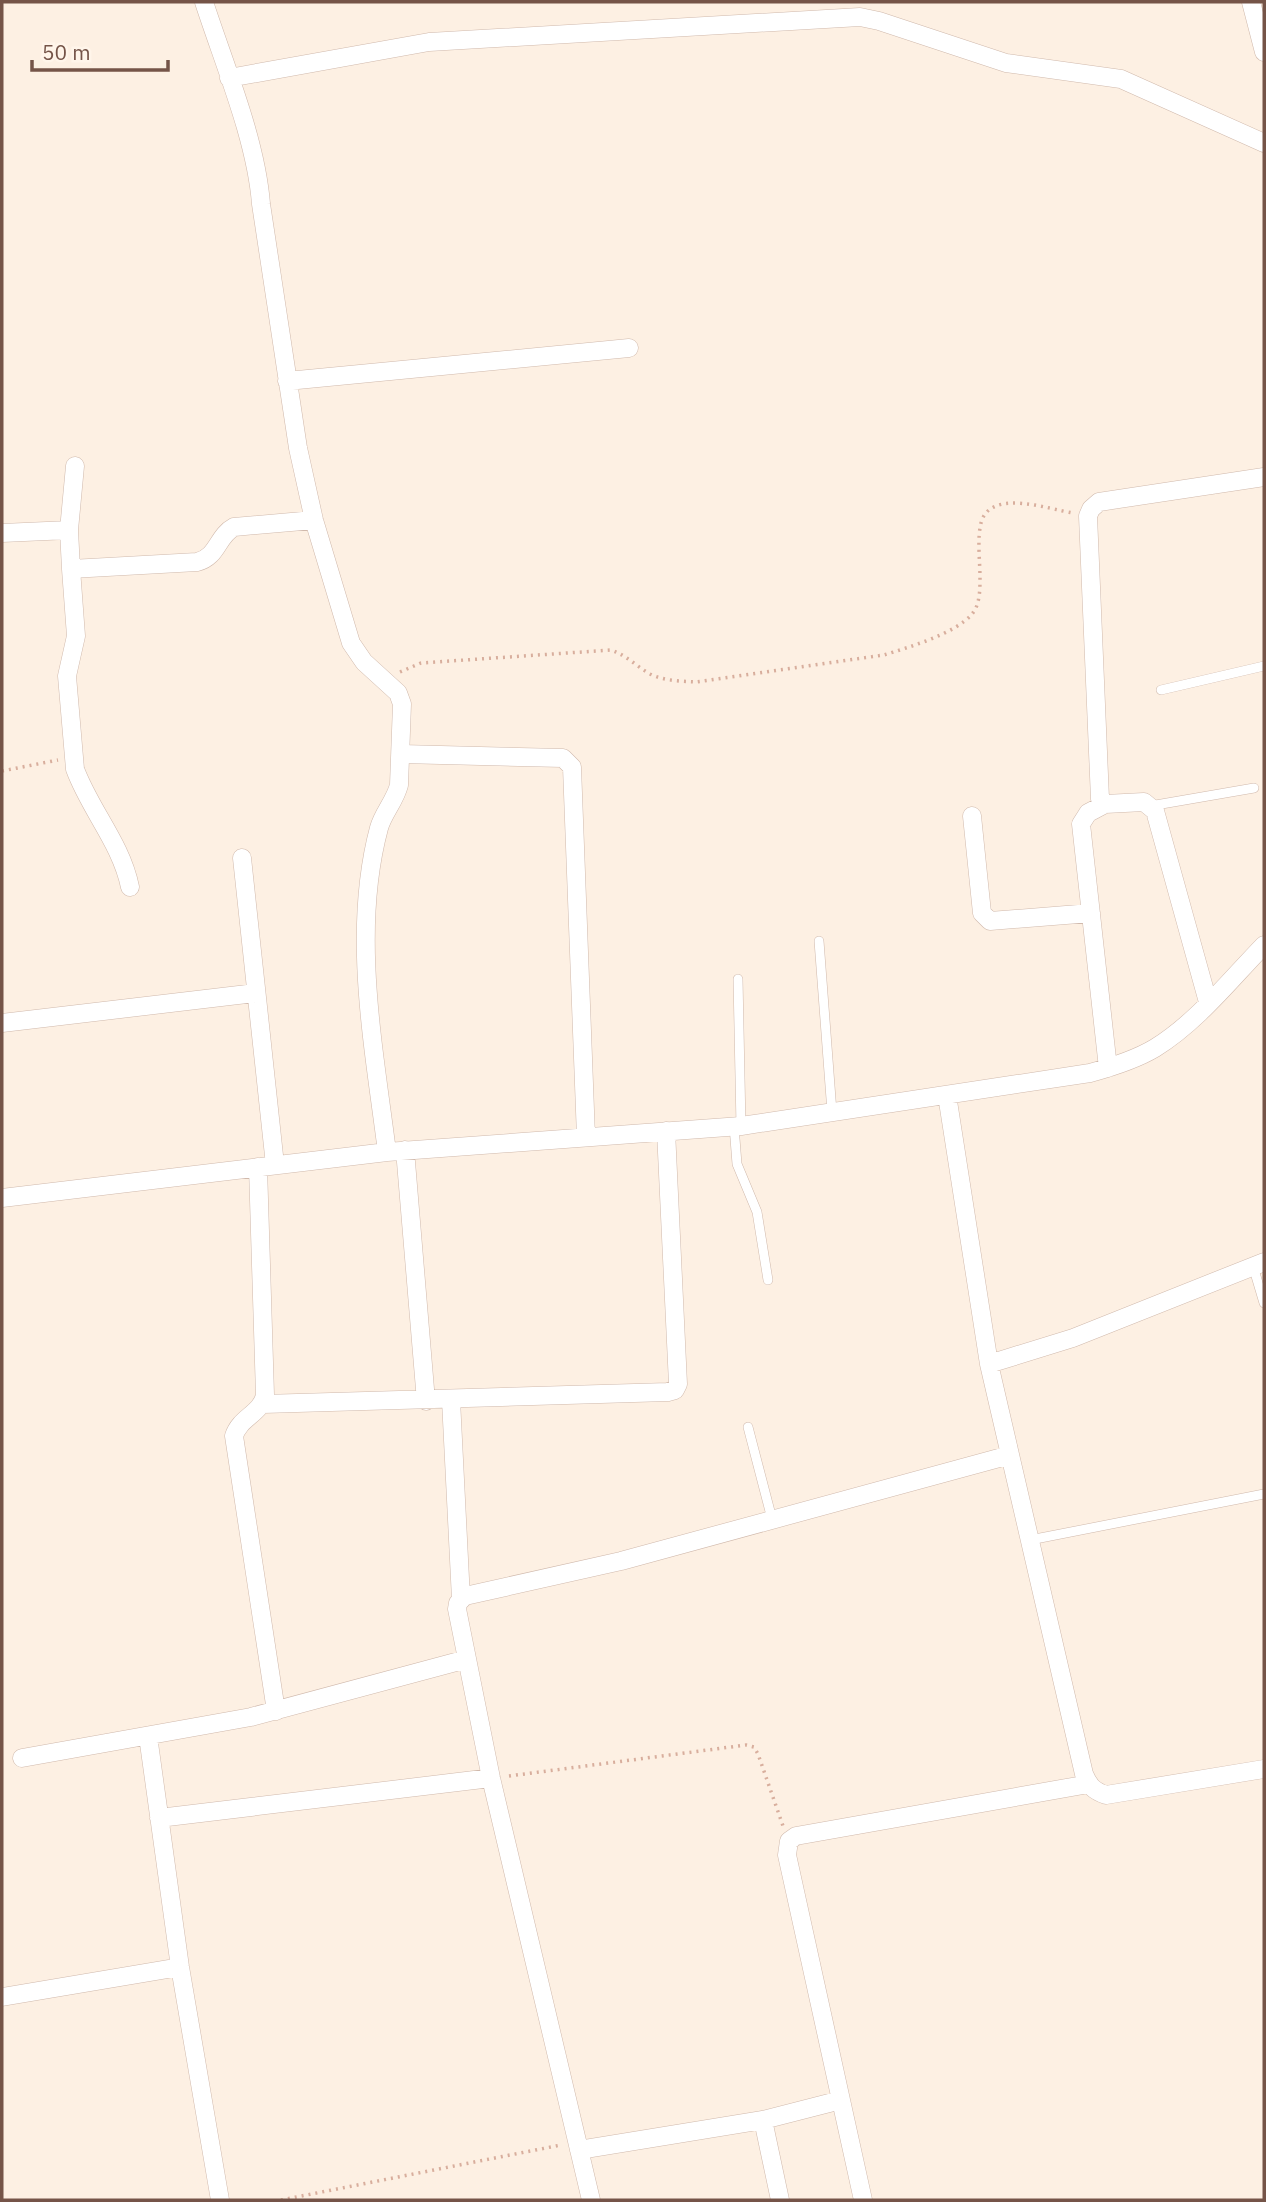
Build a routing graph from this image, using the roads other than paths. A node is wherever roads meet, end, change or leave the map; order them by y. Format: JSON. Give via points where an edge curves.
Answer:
{"nodes":[{"id":1,"x":204,"y":2,"type":"edge"},
{"id":2,"x":1251,"y":2,"type":"edge"},
{"id":3,"x":1264,"y":52,"type":"edge"},
{"id":4,"x":229,"y":78,"type":"junction"},
{"id":5,"x":1264,"y":143,"type":"edge"},
{"id":6,"x":629,"y":348,"type":"dead end"},
{"id":7,"x":288,"y":381,"type":"junction"},
{"id":8,"x":75,"y":466,"type":"dead end"},
{"id":9,"x":1264,"y":477,"type":"edge"},
{"id":10,"x":314,"y":520,"type":"junction"},
{"id":11,"x":69,"y":530,"type":"junction"},
{"id":12,"x":2,"y":533,"type":"edge"},
{"id":13,"x":71,"y":569,"type":"junction"},
{"id":14,"x":1264,"y":666,"type":"edge"},
{"id":15,"x":1161,"y":690,"type":"dead end"},
{"id":16,"x":401,"y":754,"type":"junction"},
{"id":17,"x":1254,"y":788,"type":"dead end"},
{"id":18,"x":1105,"y":804,"type":"junction"},
{"id":19,"x":1150,"y":806,"type":"junction"},
{"id":20,"x":972,"y":816,"type":"dead end"},
{"id":21,"x":242,"y":858,"type":"dead end"},
{"id":22,"x":130,"y":887,"type":"dead end"},
{"id":23,"x":1091,"y":913,"type":"junction"},
{"id":24,"x":819,"y":941,"type":"dead end"},
{"id":25,"x":1264,"y":945,"type":"edge"},
{"id":26,"x":738,"y":979,"type":"dead end"},
{"id":27,"x":256,"y":993,"type":"junction"},
{"id":28,"x":1208,"y":1002,"type":"junction"},
{"id":29,"x":2,"y":1023,"type":"edge"},
{"id":30,"x":1108,"y":1068,"type":"junction"},
{"id":31,"x":947,"y":1095,"type":"junction"},
{"id":32,"x":832,"y":1112,"type":"junction"},
{"id":33,"x":737,"y":1126,"type":"junction"},
{"id":34,"x":666,"y":1131,"type":"junction"},
{"id":35,"x":586,"y":1137,"type":"junction"},
{"id":36,"x":396,"y":1151,"type":"junction"},
{"id":37,"x":266,"y":1166,"type":"junction"},
{"id":38,"x":2,"y":1198,"type":"edge"},
{"id":39,"x":1259,"y":1264,"type":"edge"},
{"id":40,"x":768,"y":1280,"type":"dead end"},
{"id":41,"x":1264,"y":1303,"type":"edge"},
{"id":42,"x":989,"y":1364,"type":"junction"},
{"id":43,"x":452,"y":1400,"type":"junction"},
{"id":44,"x":426,"y":1401,"type":"junction"},
{"id":45,"x":263,"y":1404,"type":"junction"},
{"id":46,"x":748,"y":1427,"type":"dead end"},
{"id":47,"x":1010,"y":1455,"type":"junction"},
{"id":48,"x":1264,"y":1494,"type":"edge"},
{"id":49,"x":772,"y":1520,"type":"junction"},
{"id":50,"x":1030,"y":1539,"type":"junction"},
{"id":51,"x":461,"y":1599,"type":"junction"},
{"id":52,"x":467,"y":1659,"type":"junction"},
{"id":53,"x":276,"y":1711,"type":"junction"},
{"id":54,"x":148,"y":1736,"type":"junction"},
{"id":55,"x":22,"y":1758,"type":"dead end"},
{"id":56,"x":1264,"y":1769,"type":"edge"},
{"id":57,"x":491,"y":1778,"type":"junction"},
{"id":58,"x":1088,"y":1784,"type":"junction"},
{"id":59,"x":159,"y":1818,"type":"junction"},
{"id":60,"x":180,"y":1967,"type":"junction"},
{"id":61,"x":2,"y":1997,"type":"edge"},
{"id":62,"x":841,"y":2100,"type":"junction"},
{"id":63,"x":763,"y":2120,"type":"junction"},
{"id":64,"x":578,"y":2146,"type":"junction"},
{"id":65,"x":220,"y":2200,"type":"edge"},
{"id":66,"x":591,"y":2200,"type":"edge"},
{"id":67,"x":780,"y":2200,"type":"edge"},
{"id":68,"x":863,"y":2200,"type":"edge"}],
"edges":[{"from":1,"to":4,"type":"street"},
{"from":2,"to":3,"type":"street"},
{"from":4,"to":5,"type":"street","via":[[429,42],[860,17],[1006,63],[1121,79]]},
{"from":4,"to":7,"type":"street","via":[[259,180]]},
{"from":6,"to":7,"type":"street"},
{"from":7,"to":10,"type":"street"},
{"from":8,"to":11,"type":"street"},
{"from":9,"to":18,"type":"street","via":[[1099,502],[1091,509],[1100,799]]},
{"from":10,"to":13,"type":"street","via":[[234,527],[211,555],[197,562]]},
{"from":10,"to":16,"type":"street","via":[[351,643],[364,662],[398,693]]},
{"from":11,"to":12,"type":"street"},
{"from":11,"to":13,"type":"street"},
{"from":13,"to":22,"type":"street","via":[[76,636],[67,676],[74,757],[80,783],[120,854]]},
{"from":14,"to":15,"type":"lane"},
{"from":16,"to":35,"type":"street","via":[[563,758],[572,767]]},
{"from":16,"to":36,"type":"street","via":[[396,796],[380,826],[366,911],[370,1014]]},
{"from":17,"to":19,"type":"lane"},
{"from":18,"to":19,"type":"street","via":[[1144,802]]},
{"from":18,"to":23,"type":"street","via":[[1088,813],[1081,824]]},
{"from":19,"to":28,"type":"street"},
{"from":20,"to":23,"type":"street","via":[[985,918]]},
{"from":21,"to":27,"type":"street"},
{"from":23,"to":30,"type":"street"},
{"from":24,"to":32,"type":"lane"},
{"from":25,"to":28,"type":"street"},
{"from":26,"to":33,"type":"lane"},
{"from":27,"to":29,"type":"street"},
{"from":27,"to":37,"type":"street"},
{"from":28,"to":30,"type":"street","via":[[1155,1048]]},
{"from":30,"to":31,"type":"street"},
{"from":31,"to":32,"type":"street"},
{"from":31,"to":42,"type":"street"},
{"from":32,"to":33,"type":"street"},
{"from":33,"to":34,"type":"street"},
{"from":33,"to":40,"type":"lane","via":[[737,1164],[757,1212]]},
{"from":34,"to":35,"type":"street"},
{"from":34,"to":43,"type":"street","via":[[675,1390]]},
{"from":35,"to":36,"type":"street"},
{"from":36,"to":37,"type":"street"},
{"from":36,"to":44,"type":"street"},
{"from":37,"to":38,"type":"street"},
{"from":37,"to":45,"type":"street"},
{"from":39,"to":41,"type":"lane"},
{"from":39,"to":42,"type":"street","via":[[1073,1338]]},
{"from":42,"to":47,"type":"street"},
{"from":43,"to":44,"type":"street"},
{"from":43,"to":51,"type":"street"},
{"from":44,"to":45,"type":"street"},
{"from":45,"to":53,"type":"street","via":[[241,1421],[234,1436]]},
{"from":46,"to":49,"type":"lane"},
{"from":47,"to":49,"type":"street"},
{"from":47,"to":50,"type":"street"},
{"from":48,"to":50,"type":"lane"},
{"from":49,"to":51,"type":"street"},
{"from":50,"to":58,"type":"street"},
{"from":51,"to":52,"type":"street","via":[[457,1609]]},
{"from":52,"to":53,"type":"street"},
{"from":52,"to":57,"type":"street"},
{"from":53,"to":54,"type":"street"},
{"from":54,"to":55,"type":"street"},
{"from":54,"to":59,"type":"street"},
{"from":56,"to":58,"type":"street","via":[[1106,1796]]},
{"from":57,"to":59,"type":"street"},
{"from":57,"to":64,"type":"street"},
{"from":58,"to":62,"type":"street","via":[[796,1836],[789,1841],[787,1855]]},
{"from":59,"to":60,"type":"street"},
{"from":60,"to":61,"type":"street"},
{"from":60,"to":65,"type":"street"},
{"from":62,"to":63,"type":"street"},
{"from":62,"to":68,"type":"street"},
{"from":63,"to":64,"type":"street"},
{"from":63,"to":67,"type":"street"},
{"from":64,"to":66,"type":"street"}]}
